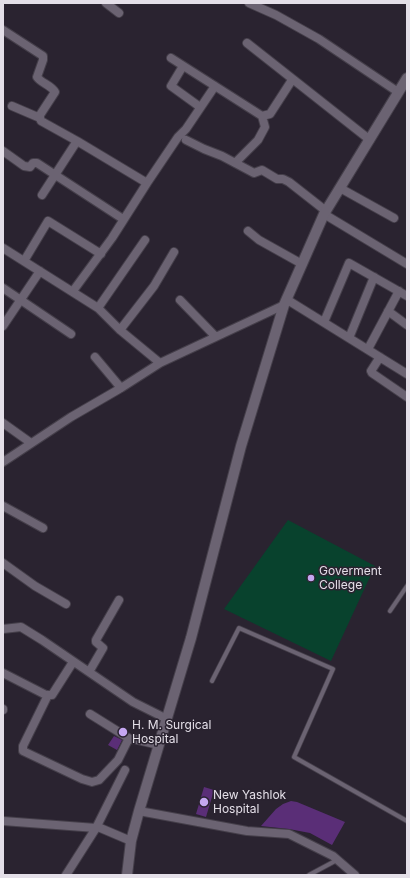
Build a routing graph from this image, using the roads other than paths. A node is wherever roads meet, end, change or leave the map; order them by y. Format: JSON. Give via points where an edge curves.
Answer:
{"nodes":[{"id":1,"x":106,"y":3,"type":"edge"},
{"id":2,"x":249,"y":3,"type":"edge"},
{"id":3,"x":119,"y":13,"type":"dead end"},
{"id":4,"x":3,"y":30,"type":"edge"},
{"id":5,"x":246,"y":43,"type":"dead end"},
{"id":6,"x":171,"y":58,"type":"dead end"},
{"id":7,"x":183,"y":66,"type":"junction"},
{"id":8,"x":407,"y":78,"type":"edge"},
{"id":9,"x":292,"y":80,"type":"junction"},
{"id":10,"x":215,"y":86,"type":"junction"},
{"id":11,"x":398,"y":92,"type":"junction"},
{"id":12,"x":12,"y":106,"type":"dead end"},
{"id":13,"x":200,"y":107,"type":"junction"},
{"id":14,"x":262,"y":116,"type":"junction"},
{"id":15,"x":40,"y":118,"type":"junction"},
{"id":16,"x":186,"y":140,"type":"dead end"},
{"id":17,"x":370,"y":140,"type":"junction"},
{"id":18,"x":77,"y":141,"type":"junction"},
{"id":19,"x":3,"y":151,"type":"edge"},
{"id":20,"x":235,"y":163,"type":"junction"},
{"id":21,"x":55,"y":175,"type":"junction"},
{"id":22,"x":147,"y":183,"type":"junction"},
{"id":23,"x":340,"y":188,"type":"junction"},
{"id":24,"x":42,"y":195,"type":"dead end"},
{"id":25,"x":325,"y":213,"type":"junction"},
{"id":26,"x":394,"y":218,"type":"dead end"},
{"id":27,"x":123,"y":219,"type":"junction"},
{"id":28,"x":248,"y":231,"type":"dead end"},
{"id":29,"x":145,"y":240,"type":"dead end"},
{"id":30,"x":3,"y":248,"type":"edge"},
{"id":31,"x":174,"y":252,"type":"dead end"},
{"id":32,"x":100,"y":254,"type":"junction"},
{"id":33,"x":24,"y":261,"type":"junction"},
{"id":34,"x":302,"y":264,"type":"junction"},
{"id":35,"x":407,"y":264,"type":"edge"},
{"id":36,"x":40,"y":271,"type":"junction"},
{"id":37,"x":374,"y":277,"type":"junction"},
{"id":38,"x":3,"y":288,"type":"edge"},
{"id":39,"x":73,"y":291,"type":"junction"},
{"id":40,"x":399,"y":291,"type":"junction"},
{"id":41,"x":407,"y":296,"type":"edge"},
{"id":42,"x":21,"y":300,"type":"junction"},
{"id":43,"x":180,"y":300,"type":"dead end"},
{"id":44,"x":285,"y":302,"type":"junction"},
{"id":45,"x":98,"y":308,"type":"junction"},
{"id":46,"x":388,"y":311,"type":"junction"},
{"id":47,"x":324,"y":322,"type":"junction"},
{"id":48,"x":407,"y":325,"type":"edge"},
{"id":49,"x":3,"y":326,"type":"edge"},
{"id":50,"x":120,"y":330,"type":"junction"},
{"id":51,"x":71,"y":334,"type":"dead end"},
{"id":52,"x":215,"y":336,"type":"junction"},
{"id":53,"x":349,"y":338,"type":"junction"},
{"id":54,"x":368,"y":349,"type":"junction"},
{"id":55,"x":95,"y":357,"type":"dead end"},
{"id":56,"x":380,"y":357,"type":"junction"},
{"id":57,"x":160,"y":363,"type":"junction"},
{"id":58,"x":407,"y":374,"type":"edge"},
{"id":59,"x":121,"y":388,"type":"junction"},
{"id":60,"x":407,"y":397,"type":"edge"},
{"id":61,"x":3,"y":423,"type":"edge"},
{"id":62,"x":31,"y":443,"type":"junction"},
{"id":63,"x":3,"y":462,"type":"edge"},
{"id":64,"x":3,"y":506,"type":"edge"},
{"id":65,"x":43,"y":528,"type":"dead end"},
{"id":66,"x":3,"y":563,"type":"edge"},
{"id":67,"x":407,"y":586,"type":"edge"},
{"id":68,"x":119,"y":600,"type":"dead end"},
{"id":69,"x":66,"y":604,"type":"dead end"},
{"id":70,"x":390,"y":611,"type":"dead end"},
{"id":71,"x":3,"y":629,"type":"edge"},
{"id":72,"x":73,"y":662,"type":"junction"},
{"id":73,"x":89,"y":672,"type":"junction"},
{"id":74,"x":5,"y":674,"type":"edge"},
{"id":75,"x":212,"y":681,"type":"dead end"},
{"id":76,"x":3,"y":684,"type":"edge"},
{"id":77,"x":48,"y":695,"type":"junction"},
{"id":78,"x":90,"y":714,"type":"dead end"},
{"id":79,"x":167,"y":719,"type":"junction"},
{"id":80,"x":130,"y":739,"type":"junction"},
{"id":81,"x":159,"y":745,"type":"junction"},
{"id":82,"x":125,"y":770,"type":"dead end"},
{"id":83,"x":139,"y":811,"type":"junction"},
{"id":84,"x":3,"y":821,"type":"edge"},
{"id":85,"x":407,"y":821,"type":"edge"},
{"id":86,"x":96,"y":828,"type":"junction"},
{"id":87,"x":131,"y":842,"type":"junction"},
{"id":88,"x":338,"y":860,"type":"junction"},
{"id":89,"x":66,"y":875,"type":"edge"},
{"id":90,"x":127,"y":875,"type":"edge"},
{"id":91,"x":309,"y":875,"type":"edge"},
{"id":92,"x":355,"y":875,"type":"edge"}],
"edges":[{"from":1,"to":3,"type":"street"},
{"from":2,"to":11,"type":"street","via":[[319,39]]},
{"from":4,"to":15,"type":"street","via":[[43,56],[37,77],[54,92]]},
{"from":5,"to":9,"type":"street"},
{"from":6,"to":7,"type":"street"},
{"from":7,"to":10,"type":"street"},
{"from":7,"to":13,"type":"street","via":[[171,86]]},
{"from":8,"to":11,"type":"street"},
{"from":9,"to":14,"type":"street","via":[[270,114]]},
{"from":9,"to":17,"type":"street"},
{"from":10,"to":13,"type":"street"},
{"from":10,"to":14,"type":"street"},
{"from":11,"to":17,"type":"street"},
{"from":12,"to":15,"type":"street"},
{"from":13,"to":22,"type":"street"},
{"from":14,"to":20,"type":"street","via":[[265,127],[258,140]]},
{"from":15,"to":18,"type":"street","via":[[41,121]]},
{"from":16,"to":20,"type":"street"},
{"from":17,"to":23,"type":"street"},
{"from":18,"to":21,"type":"street"},
{"from":18,"to":22,"type":"street"},
{"from":19,"to":21,"type":"street","via":[[24,166],[30,167],[34,162]]},
{"from":20,"to":25,"type":"street","via":[[254,173],[262,170],[277,179],[286,180]]},
{"from":21,"to":24,"type":"street"},
{"from":21,"to":27,"type":"street"},
{"from":22,"to":27,"type":"street"},
{"from":23,"to":25,"type":"street"},
{"from":23,"to":26,"type":"street"},
{"from":25,"to":34,"type":"street"},
{"from":25,"to":35,"type":"street"},
{"from":27,"to":32,"type":"street"},
{"from":28,"to":34,"type":"street"},
{"from":29,"to":45,"type":"street"},
{"from":30,"to":33,"type":"street"},
{"from":31,"to":50,"type":"street","via":[[154,286]]},
{"from":32,"to":33,"type":"street","via":[[48,221]]},
{"from":32,"to":39,"type":"street"},
{"from":33,"to":36,"type":"street"},
{"from":34,"to":44,"type":"street"},
{"from":36,"to":39,"type":"street"},
{"from":36,"to":42,"type":"street"},
{"from":37,"to":40,"type":"street"},
{"from":37,"to":47,"type":"street","via":[[350,263]]},
{"from":37,"to":53,"type":"street"},
{"from":38,"to":42,"type":"street"},
{"from":39,"to":45,"type":"street"},
{"from":40,"to":41,"type":"street"},
{"from":40,"to":46,"type":"street"},
{"from":42,"to":49,"type":"street"},
{"from":42,"to":51,"type":"street"},
{"from":43,"to":52,"type":"street"},
{"from":44,"to":47,"type":"street"},
{"from":44,"to":52,"type":"street"},
{"from":44,"to":79,"type":"street","via":[[240,446],[191,638]]},
{"from":45,"to":50,"type":"street"},
{"from":46,"to":48,"type":"street"},
{"from":46,"to":54,"type":"street"},
{"from":47,"to":53,"type":"street"},
{"from":50,"to":57,"type":"street"},
{"from":52,"to":57,"type":"street"},
{"from":53,"to":54,"type":"street"},
{"from":54,"to":56,"type":"street"},
{"from":55,"to":59,"type":"street"},
{"from":56,"to":58,"type":"street"},
{"from":56,"to":60,"type":"street","via":[[372,373]]},
{"from":57,"to":59,"type":"street"},
{"from":59,"to":62,"type":"street"},
{"from":61,"to":62,"type":"street"},
{"from":62,"to":63,"type":"street"},
{"from":64,"to":65,"type":"street"},
{"from":66,"to":69,"type":"street"},
{"from":67,"to":70,"type":"lane"},
{"from":68,"to":73,"type":"street","via":[[97,638],[96,642],[102,648]]},
{"from":71,"to":72,"type":"street","via":[[21,627]]},
{"from":72,"to":73,"type":"street"},
{"from":72,"to":77,"type":"street","via":[[54,693]]},
{"from":73,"to":79,"type":"street","via":[[133,702]]},
{"from":74,"to":76,"type":"street"},
{"from":74,"to":77,"type":"street"},
{"from":75,"to":85,"type":"lane","via":[[238,628],[333,669],[294,757]]},
{"from":77,"to":80,"type":"street","via":[[23,746],[26,753],[88,781],[96,782],[115,764],[125,743]]},
{"from":78,"to":80,"type":"street"},
{"from":79,"to":81,"type":"street"},
{"from":80,"to":81,"type":"street"},
{"from":81,"to":83,"type":"street"},
{"from":82,"to":86,"type":"street"},
{"from":83,"to":87,"type":"street"},
{"from":83,"to":88,"type":"street","via":[[247,832],[288,834]]},
{"from":84,"to":86,"type":"street"},
{"from":86,"to":87,"type":"street"},
{"from":86,"to":89,"type":"street"},
{"from":87,"to":90,"type":"street"},
{"from":88,"to":91,"type":"lane"},
{"from":88,"to":92,"type":"street"}]}
